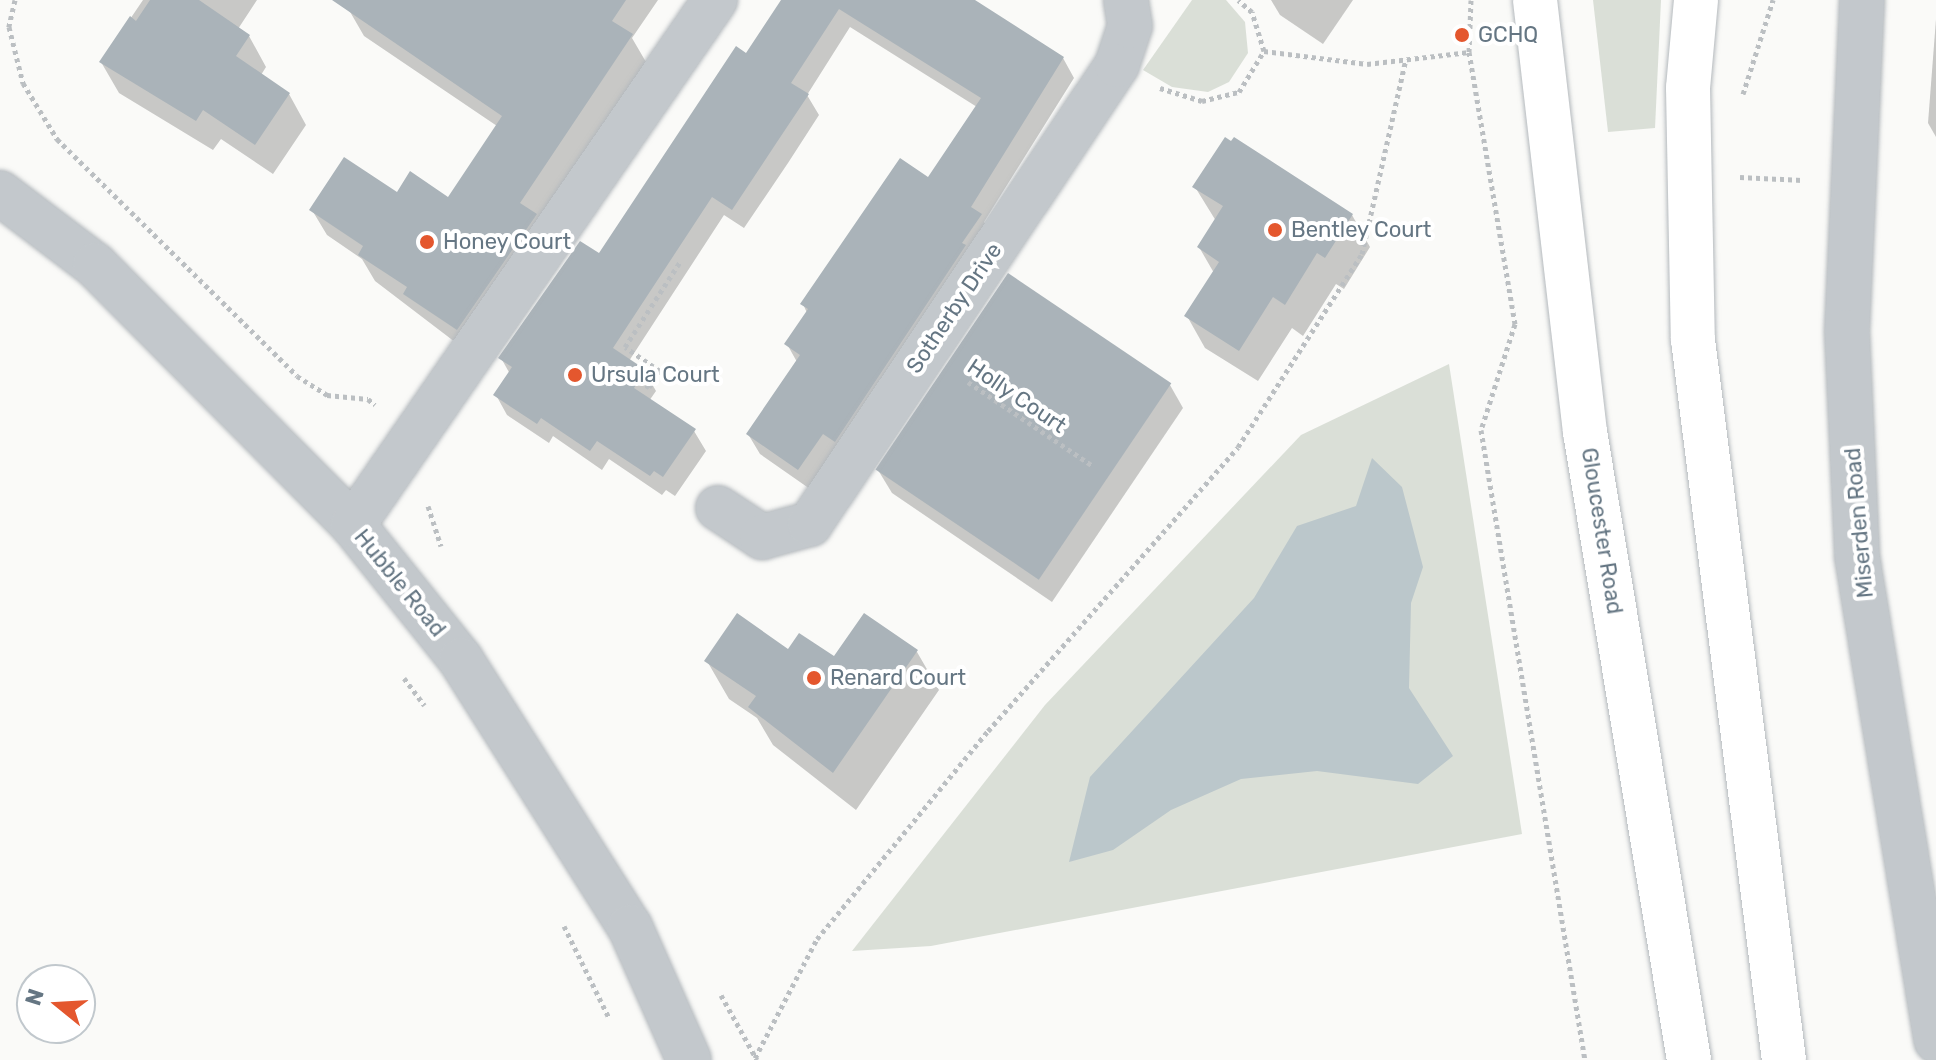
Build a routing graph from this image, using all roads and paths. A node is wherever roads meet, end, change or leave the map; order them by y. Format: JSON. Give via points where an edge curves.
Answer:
{"nodes":[{"id":1,"x":715,"y":0,"type":"edge"},
{"id":2,"x":1126,"y":0,"type":"edge"},
{"id":3,"x":1238,"y":0,"type":"edge"},
{"id":4,"x":1471,"y":0,"type":"edge"},
{"id":5,"x":1535,"y":0,"type":"edge"},
{"id":6,"x":1696,"y":0,"type":"edge"},
{"id":7,"x":1862,"y":0,"type":"edge"},
{"id":8,"x":1264,"y":51,"type":"junction"},
{"id":9,"x":1469,"y":52,"type":"junction"},
{"id":10,"x":1406,"y":59,"type":"junction"},
{"id":11,"x":1117,"y":65,"type":"junction"},
{"id":12,"x":0,"y":193,"type":"edge"},
{"id":13,"x":680,"y":262,"type":"dead end"},
{"id":14,"x":924,"y":352,"type":"junction"},
{"id":15,"x":639,"y":381,"type":"dead end"},
{"id":16,"x":1093,"y":466,"type":"dead end"},
{"id":17,"x":718,"y":508,"type":"dead end"},
{"id":18,"x":353,"y":525,"type":"junction"},
{"id":19,"x":395,"y":666,"type":"dead end"},
{"id":20,"x":431,"y":715,"type":"dead end"},
{"id":21,"x":556,"y":913,"type":"dead end"},
{"id":22,"x":617,"y":1033,"type":"dead end"},
{"id":23,"x":1936,"y":1041,"type":"edge"},
{"id":24,"x":754,"y":1059,"type":"edge"},
{"id":25,"x":689,"y":1060,"type":"edge"},
{"id":26,"x":1585,"y":1060,"type":"edge"},
{"id":27,"x":1689,"y":1060,"type":"edge"},
{"id":28,"x":1784,"y":1060,"type":"edge"}],
"edges":[{"from":1,"to":18,"type":"street"},
{"from":2,"to":11,"type":"street","name":"Sotherby Drive","via":[[1130,26]]},
{"from":3,"to":8,"type":"path","via":[[1252,12]]},
{"from":4,"to":9,"type":"path"},
{"from":5,"to":27,"type":"highway","name":"Gloucester Road","via":[[1583,418]]},
{"from":6,"to":28,"type":"highway","via":[[1688,88],[1693,340]]},
{"from":7,"to":23,"type":"street","name":"Miserden Road","via":[[1847,332],[1857,556]]},
{"from":8,"to":10,"type":"path","via":[[1367,64]]},
{"from":8,"to":11,"type":"path","via":[[1239,92],[1202,101],[1162,89]]},
{"from":9,"to":10,"type":"path"},
{"from":9,"to":26,"type":"path","via":[[1515,324],[1481,430]]},
{"from":10,"to":24,"type":"path","via":[[1362,254],[1238,447],[988,731],[817,939]]},
{"from":11,"to":14,"type":"street","name":"Sotherby Drive"},
{"from":12,"to":18,"type":"street","name":"Hubble Road","via":[[95,265]]},
{"from":13,"to":15,"type":"path","via":[[625,347],[660,371],[649,387]]},
{"from":14,"to":16,"type":"path","name":"Holly Court"},
{"from":14,"to":17,"type":"street","name":"Sotherby Drive","via":[[810,524],[762,537]]},
{"from":18,"to":25,"type":"street","name":"Hubble Road","via":[[461,660],[630,927]]},
{"from":19,"to":20,"type":"path"},
{"from":21,"to":22,"type":"path"}]}
